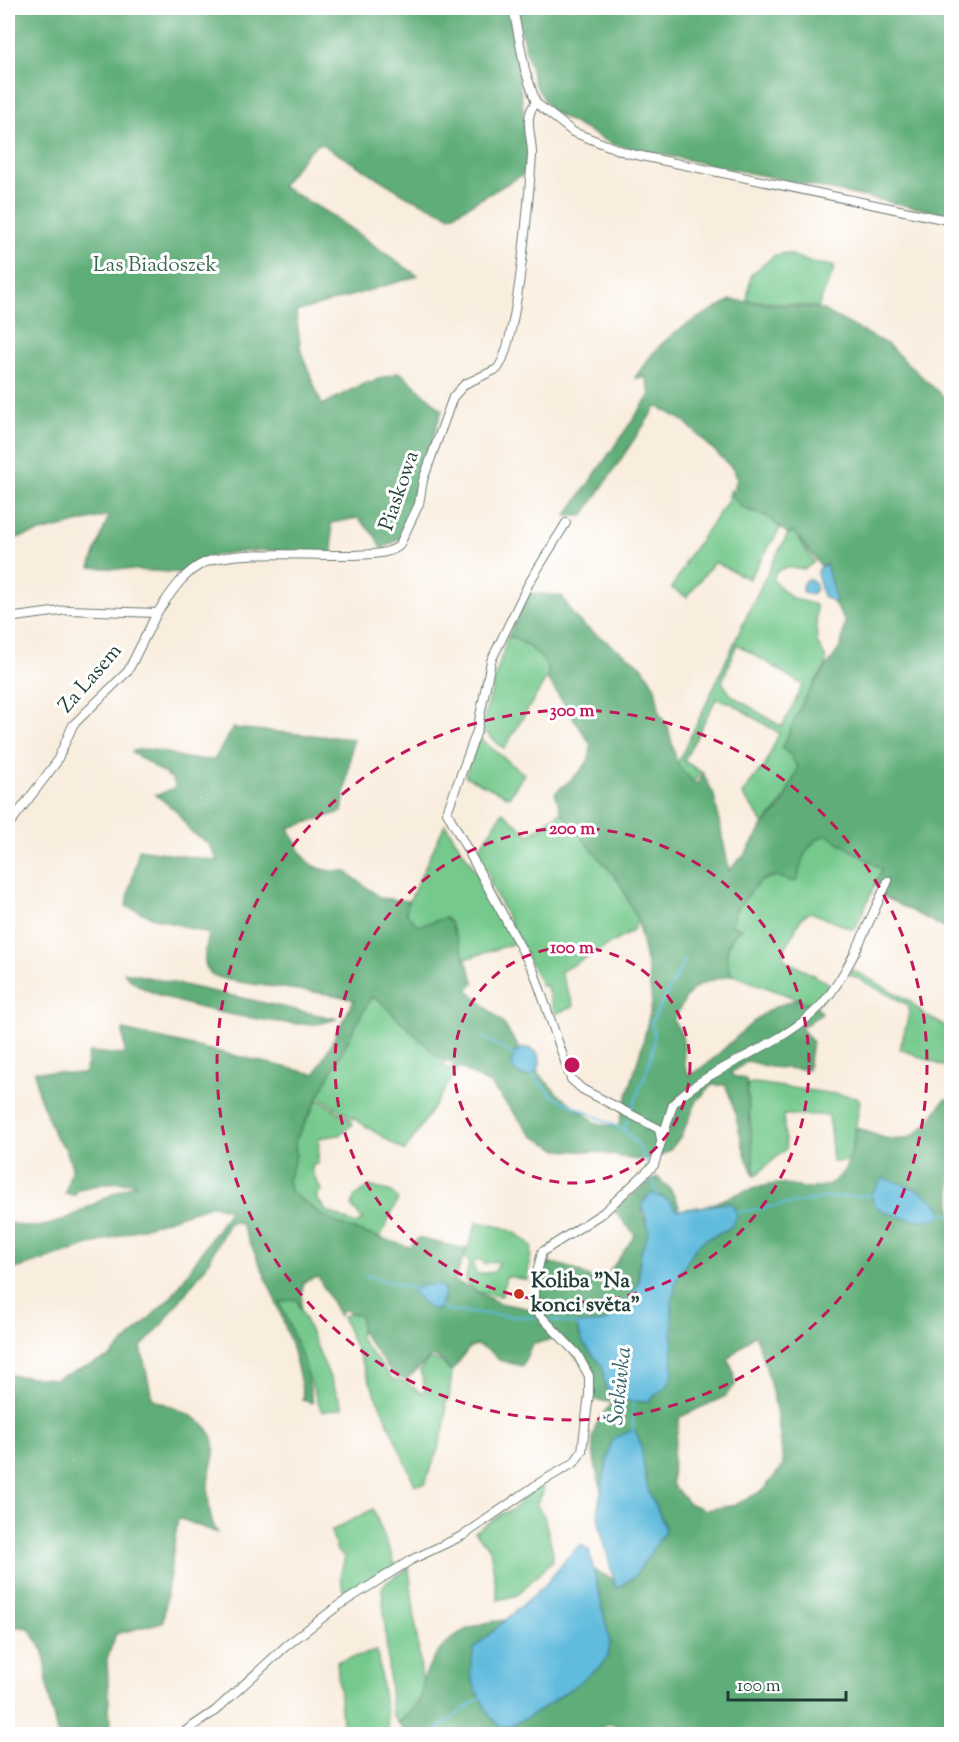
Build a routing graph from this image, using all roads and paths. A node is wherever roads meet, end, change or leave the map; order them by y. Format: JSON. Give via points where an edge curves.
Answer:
{"nodes":[{"id":1,"x":513,"y":8,"type":"edge"},
{"id":2,"x":536,"y":104,"type":"junction"},
{"id":3,"x":951,"y":221,"type":"edge"},
{"id":4,"x":566,"y":523,"type":"dead end"},
{"id":5,"x":158,"y":613,"type":"junction"},
{"id":6,"x":8,"y":618,"type":"edge"},
{"id":7,"x":8,"y":826,"type":"edge"},
{"id":8,"x":888,"y":882,"type":"dead end"},
{"id":9,"x":663,"y":1143,"type":"junction"},
{"id":10,"x":181,"y":1734,"type":"edge"}],
"edges":[{"from":1,"to":2,"type":"street"},
{"from":2,"to":3,"type":"street","via":[[573,132],[627,153]]},
{"from":2,"to":5,"type":"street","name":"Piaskowa","via":[[529,114],[532,154],[509,343],[497,369],[465,384],[453,397],[403,542],[393,550],[372,554],[240,557],[205,562],[185,578]]},
{"from":4,"to":9,"type":"street","via":[[529,583],[491,661],[477,730],[447,812],[534,972],[571,1079],[582,1089],[659,1130]]},
{"from":5,"to":6,"type":"street","via":[[69,610]]},
{"from":5,"to":7,"type":"street","name":"Za Lasem","via":[[128,671],[73,725],[56,763]]},
{"from":8,"to":9,"type":"street","via":[[844,972],[822,1004],[681,1096],[673,1104]]},
{"from":9,"to":10,"type":"street","via":[[654,1166],[604,1212],[542,1252],[534,1302],[539,1314],[577,1354],[588,1376],[582,1451],[574,1463],[464,1535],[411,1560],[339,1605],[215,1711]]}]}
